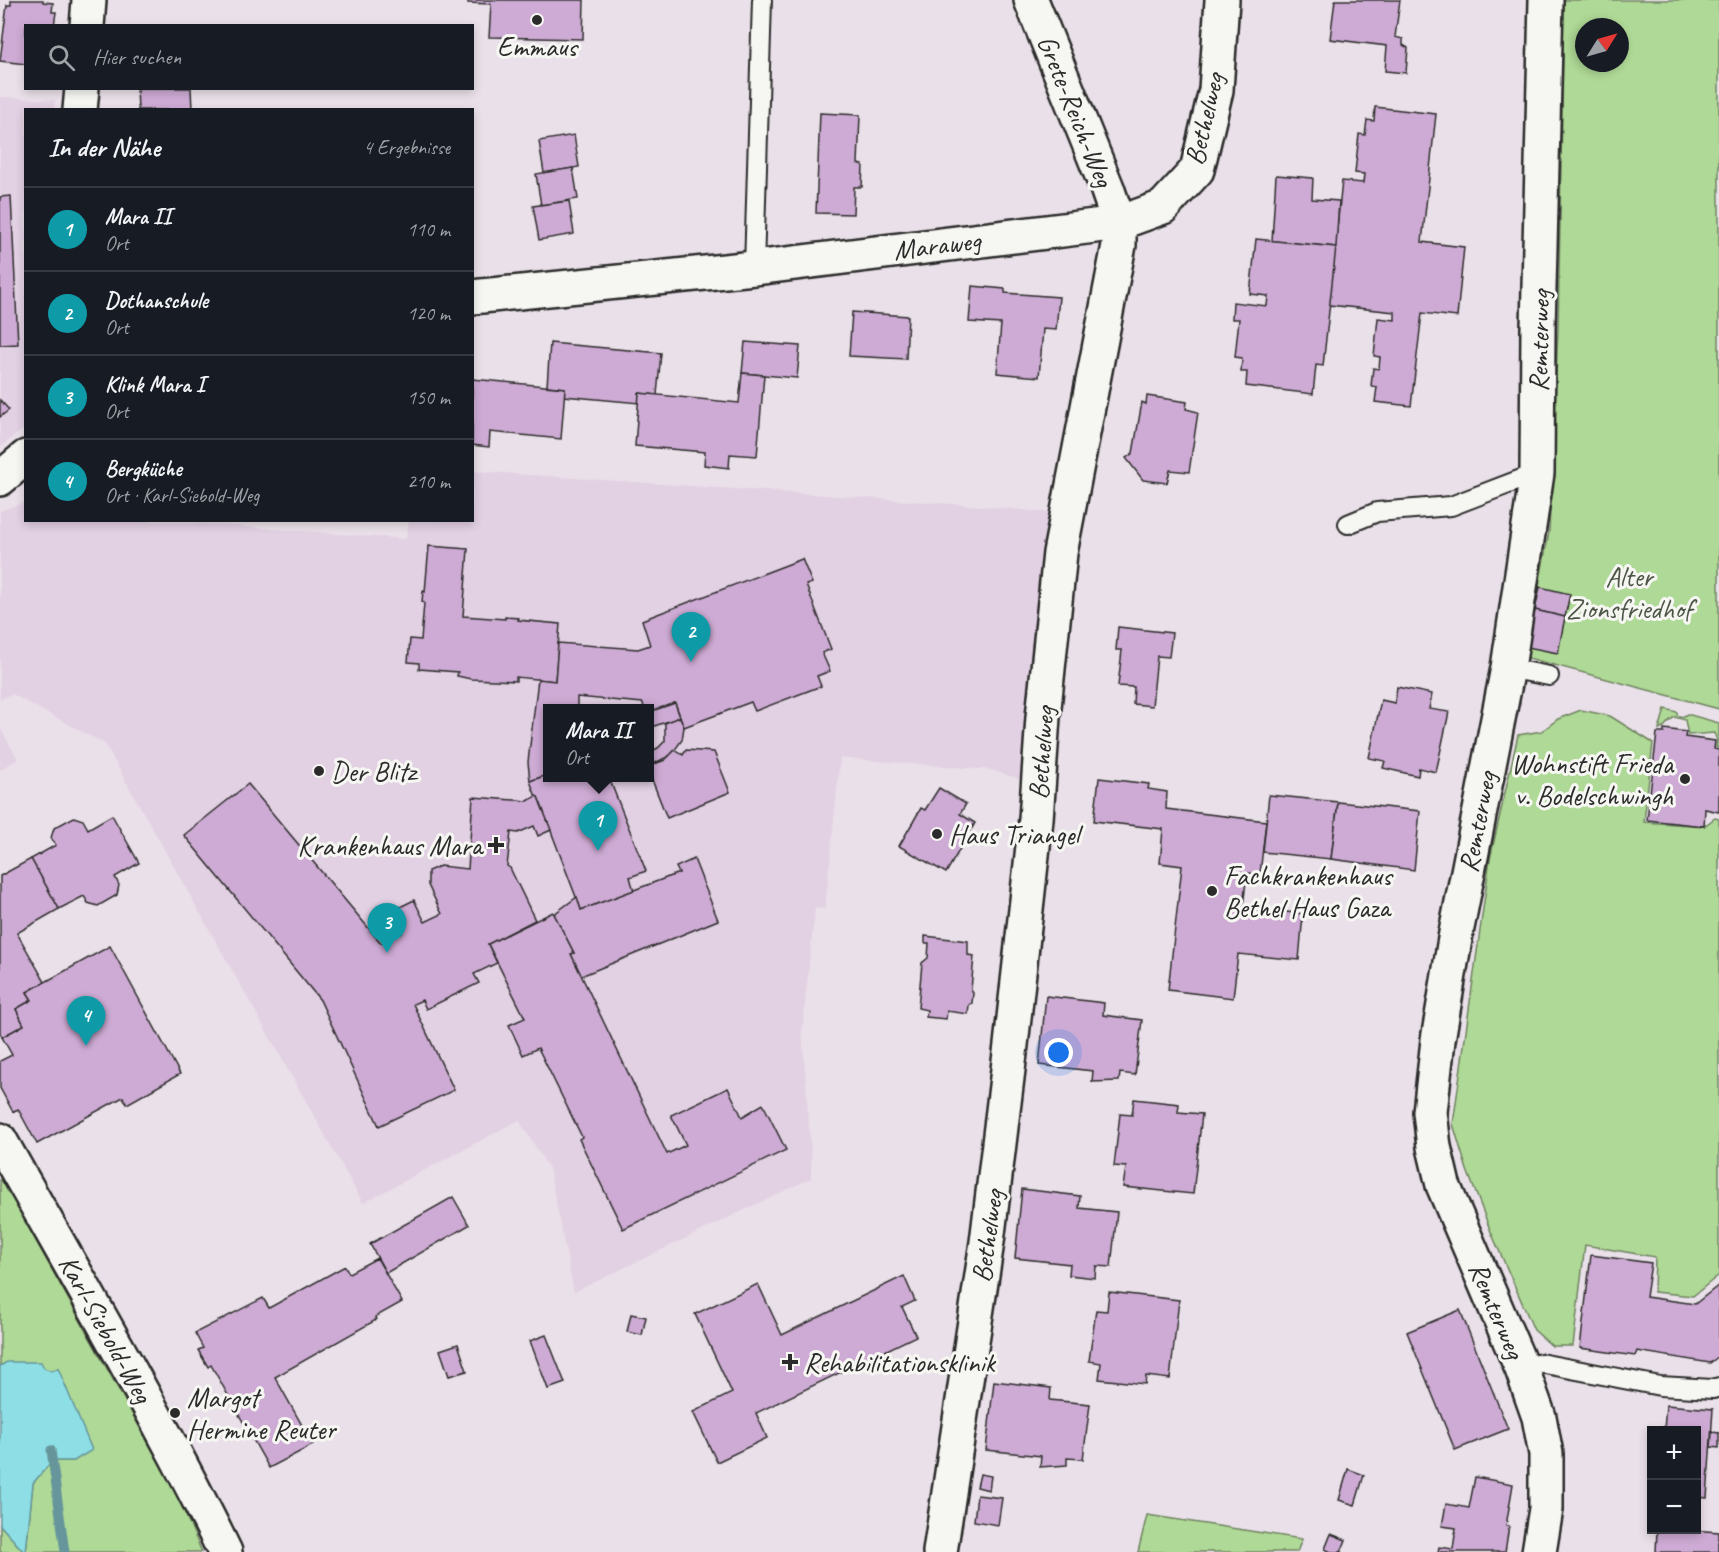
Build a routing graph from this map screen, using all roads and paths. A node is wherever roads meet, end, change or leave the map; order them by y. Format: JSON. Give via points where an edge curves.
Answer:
{"nodes":[{"id":1,"x":89,"y":0,"type":"edge"},
{"id":2,"x":762,"y":0,"type":"edge"},
{"id":3,"x":1031,"y":0,"type":"edge"},
{"id":4,"x":1222,"y":0,"type":"edge"},
{"id":5,"x":1546,"y":0,"type":"edge"},
{"id":6,"x":87,"y":24,"type":"edge"},
{"id":7,"x":82,"y":90,"type":"edge"},
{"id":8,"x":80,"y":108,"type":"edge"},
{"id":9,"x":1119,"y":223,"type":"junction"},
{"id":10,"x":754,"y":268,"type":"junction"},
{"id":11,"x":474,"y":297,"type":"edge"},
{"id":12,"x":24,"y":460,"type":"edge"},
{"id":13,"x":1538,"y":473,"type":"junction"},
{"id":14,"x":0,"y":479,"type":"edge"},
{"id":15,"x":1348,"y":524,"type":"dead end"},
{"id":16,"x":1508,"y":668,"type":"junction"},
{"id":17,"x":1549,"y":676,"type":"dead end"},
{"id":18,"x":0,"y":1140,"type":"edge"},
{"id":19,"x":1522,"y":1369,"type":"junction"},
{"id":20,"x":1719,"y":1387,"type":"edge"},
{"id":21,"x":225,"y":1552,"type":"edge"},
{"id":22,"x":940,"y":1552,"type":"edge"},
{"id":23,"x":1539,"y":1552,"type":"edge"}],
"edges":[{"from":1,"to":6,"type":"street"},
{"from":2,"to":10,"type":"lane"},
{"from":3,"to":9,"type":"street","name":"Grete-Reich-Weg"},
{"from":4,"to":9,"type":"street","name":"Bethelweg","via":[[1216,90],[1197,170],[1163,207]]},
{"from":5,"to":13,"type":"street","name":"Remterweg"},
{"from":7,"to":8,"type":"street"},
{"from":9,"to":10,"type":"street","name":"Maraweg"},
{"from":9,"to":22,"type":"street","name":"Bethelweg","via":[[1119,245],[1060,553],[1035,831],[1000,1134]]},
{"from":10,"to":11,"type":"street","name":"Maraweg"},
{"from":12,"to":14,"type":"street"},
{"from":13,"to":15,"type":"lane","via":[[1450,506],[1377,512]]},
{"from":13,"to":16,"type":"street","name":"Remterweg"},
{"from":16,"to":17,"type":"lane"},
{"from":16,"to":19,"type":"street","name":"Remterweg","via":[[1456,933],[1430,1112],[1443,1185]]},
{"from":18,"to":21,"type":"street","name":"Karl-Siebold-Weg","via":[[115,1342]]},
{"from":19,"to":20,"type":"lane","via":[[1540,1363],[1660,1386]]},
{"from":19,"to":23,"type":"street","name":"Remterweg","via":[[1539,1417],[1546,1455],[1546,1509]]}]}
